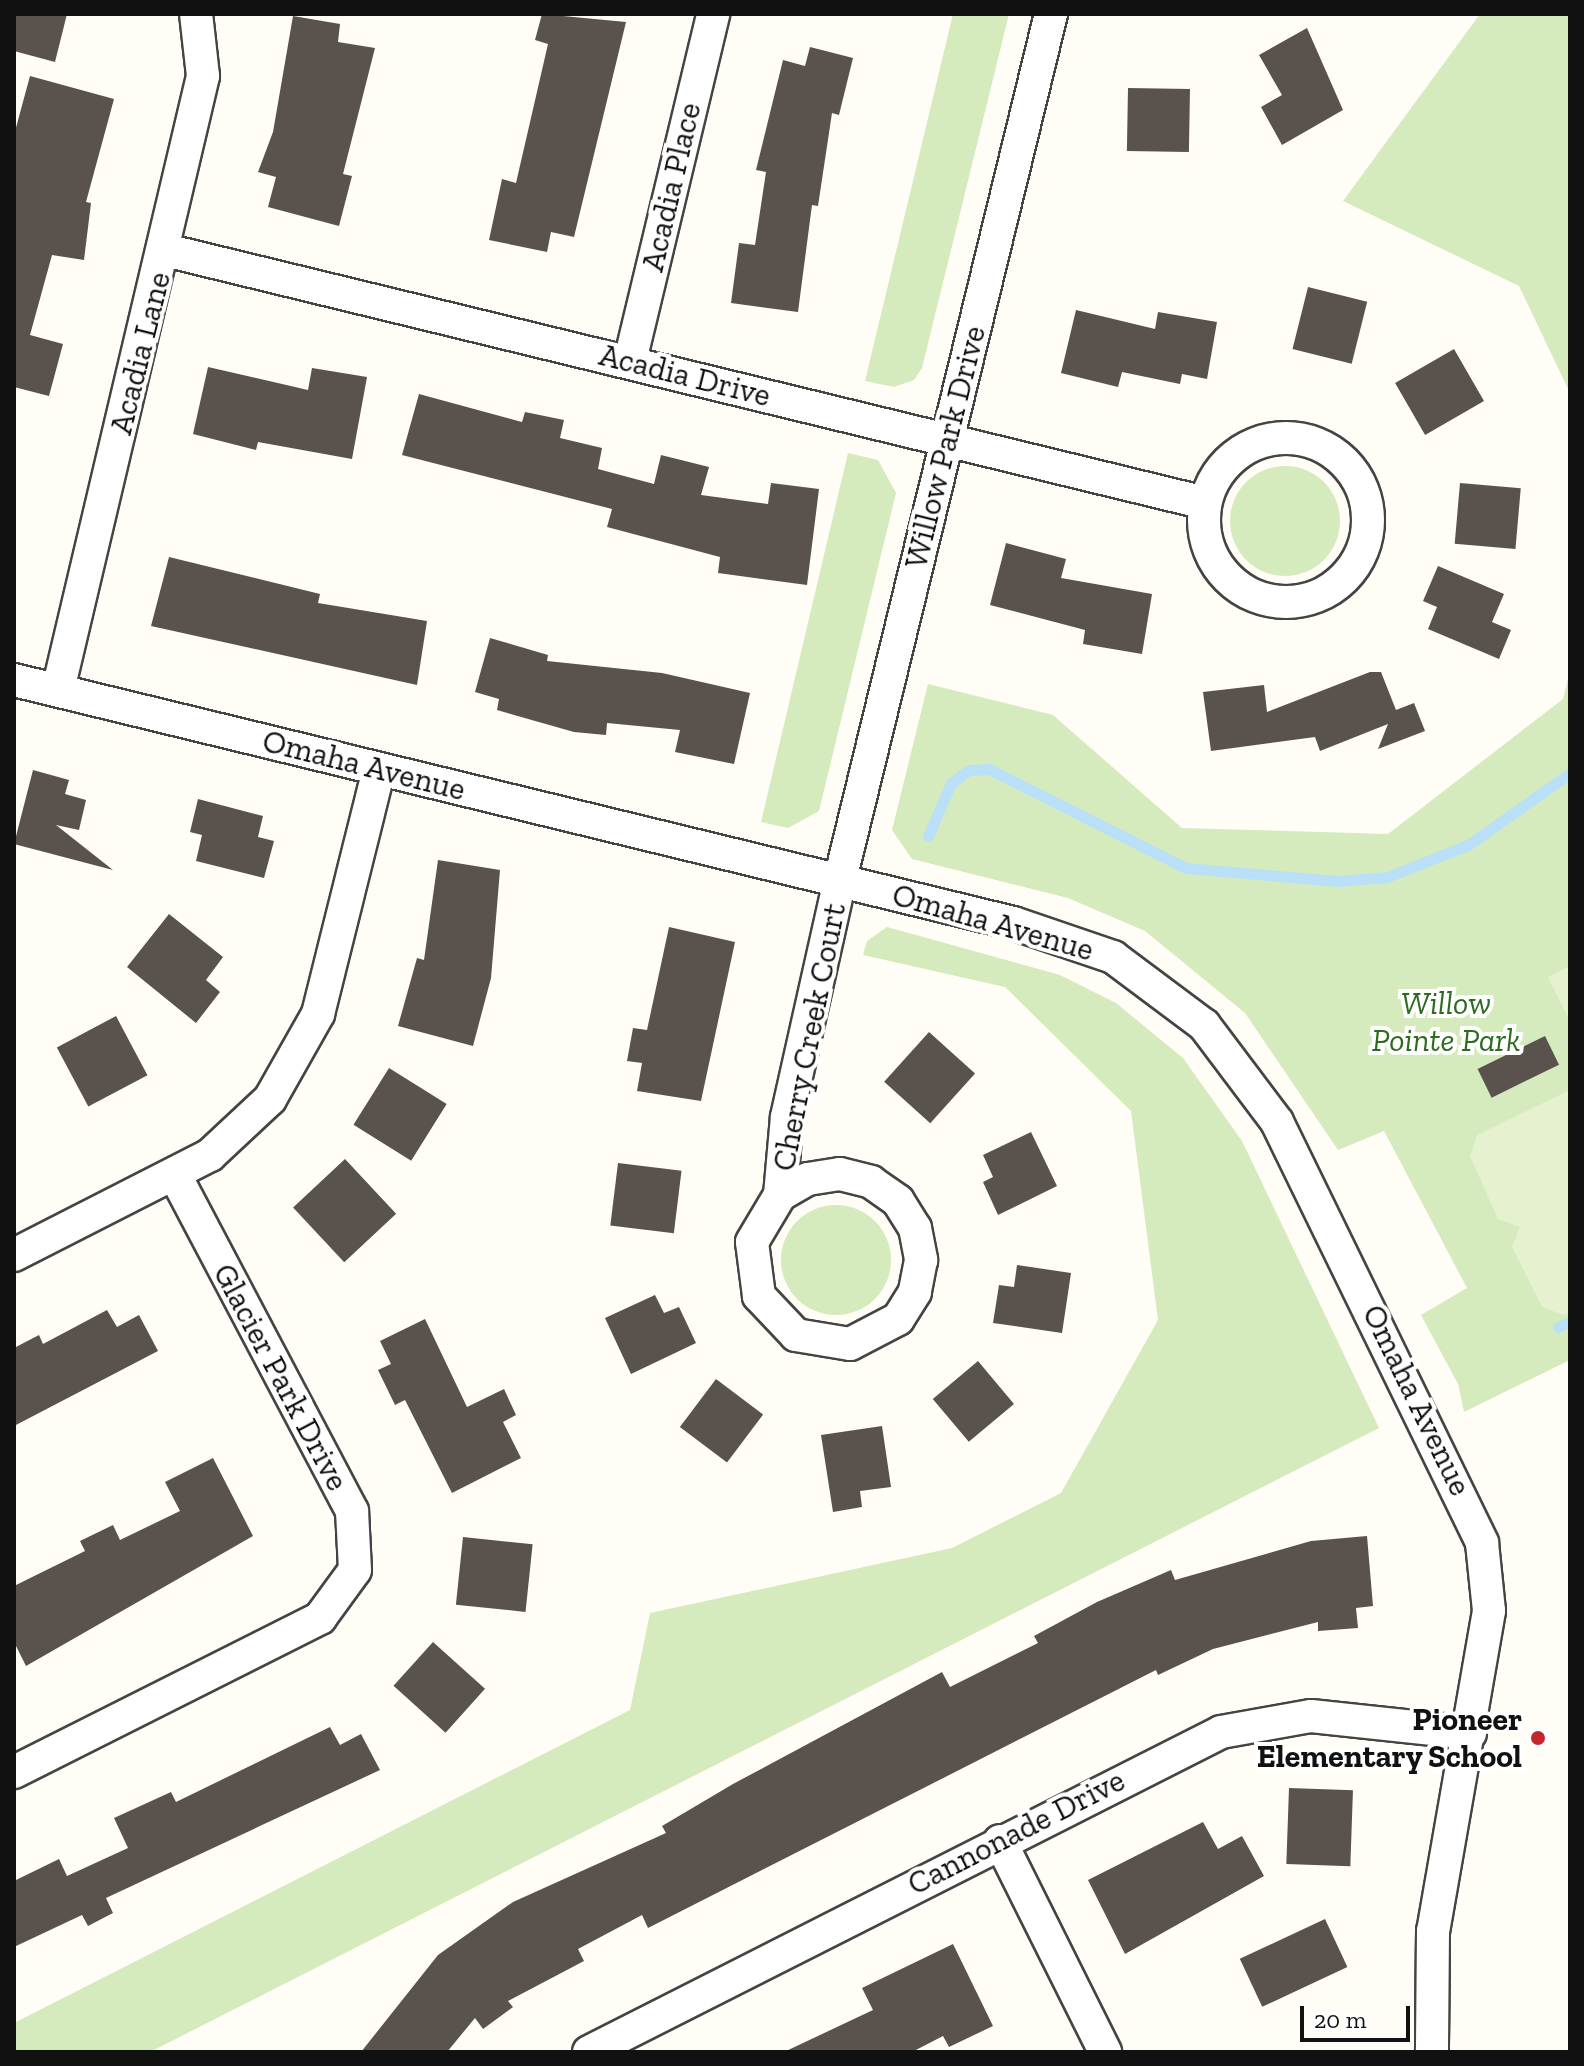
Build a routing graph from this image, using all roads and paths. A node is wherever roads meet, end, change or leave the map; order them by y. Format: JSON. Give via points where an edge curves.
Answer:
{"nodes":[{"id":1,"x":196,"y":14,"type":"edge"},
{"id":2,"x":713,"y":14,"type":"edge"},
{"id":3,"x":1051,"y":14,"type":"edge"},
{"id":4,"x":165,"y":250,"type":"junction"},
{"id":5,"x":630,"y":361,"type":"junction"},
{"id":6,"x":947,"y":439,"type":"junction"},
{"id":7,"x":1205,"y":503,"type":"junction"},
{"id":8,"x":14,"y":680,"type":"edge"},
{"id":9,"x":58,"y":690,"type":"junction"},
{"id":10,"x":379,"y":769,"type":"junction"},
{"id":11,"x":840,"y":880,"type":"junction"},
{"id":12,"x":174,"y":1174,"type":"junction"},
{"id":13,"x":780,"y":1195,"type":"junction"},
{"id":14,"x":14,"y":1255,"type":"edge"},
{"id":15,"x":1470,"y":1733,"type":"junction"},
{"id":16,"x":14,"y":1772,"type":"edge"},
{"id":17,"x":1000,"y":1841,"type":"junction"},
{"id":18,"x":589,"y":2052,"type":"edge"},
{"id":19,"x":1105,"y":2052,"type":"edge"},
{"id":20,"x":1432,"y":2052,"type":"edge"}],
"edges":[{"from":1,"to":4,"type":"street","name":"Acadia Lane","via":[[203,76]]},
{"from":2,"to":5,"type":"street","name":"Acadia Place"},
{"from":3,"to":6,"type":"street","name":"Willow Park Drive"},
{"from":4,"to":5,"type":"street","name":"Acadia Drive"},
{"from":4,"to":9,"type":"street","name":"Acadia Lane"},
{"from":5,"to":6,"type":"street","name":"Acadia Drive"},
{"from":6,"to":7,"type":"street","name":"Acadia Drive"},
{"from":6,"to":11,"type":"street","name":"Willow Park Drive"},
{"from":7,"to":7,"type":"street","via":[[1206,543],[1226,578],[1279,603],[1336,586],[1367,536],[1365,499],[1349,467],[1302,439],[1265,440],[1232,456]]},
{"from":8,"to":9,"type":"street","name":"Omaha Avenue"},
{"from":9,"to":10,"type":"street","name":"Omaha Avenue"},
{"from":10,"to":11,"type":"street","name":"Omaha Avenue"},
{"from":10,"to":12,"type":"street","via":[[318,1014],[297,1060],[229,1141]]},
{"from":11,"to":13,"type":"street","name":"Cherry Creek Court","via":[[787,1117]]},
{"from":11,"to":15,"type":"street","name":"Omaha Avenue","via":[[1113,957],[1190,1012],[1248,1077],[1474,1518],[1490,1600]]},
{"from":12,"to":14,"type":"street"},
{"from":12,"to":16,"type":"street","name":"Glacier Park Drive","via":[[352,1511],[360,1551],[350,1585],[320,1618]]},
{"from":13,"to":13,"type":"street","name":"Cherry Creek Court","via":[[758,1224],[750,1260],[759,1296],[781,1325],[832,1346],[868,1339],[898,1319],[915,1292],[921,1260],[915,1228],[898,1201],[871,1182],[840,1174],[808,1179]]},
{"from":15,"to":17,"type":"street","name":"Cannonade Drive","via":[[1311,1716],[1258,1722],[1177,1750]]},
{"from":15,"to":20,"type":"street","name":"Omaha Avenue","via":[[1433,1931]]},
{"from":17,"to":18,"type":"street","name":"Cannonade Drive"},
{"from":17,"to":19,"type":"street"}]}
